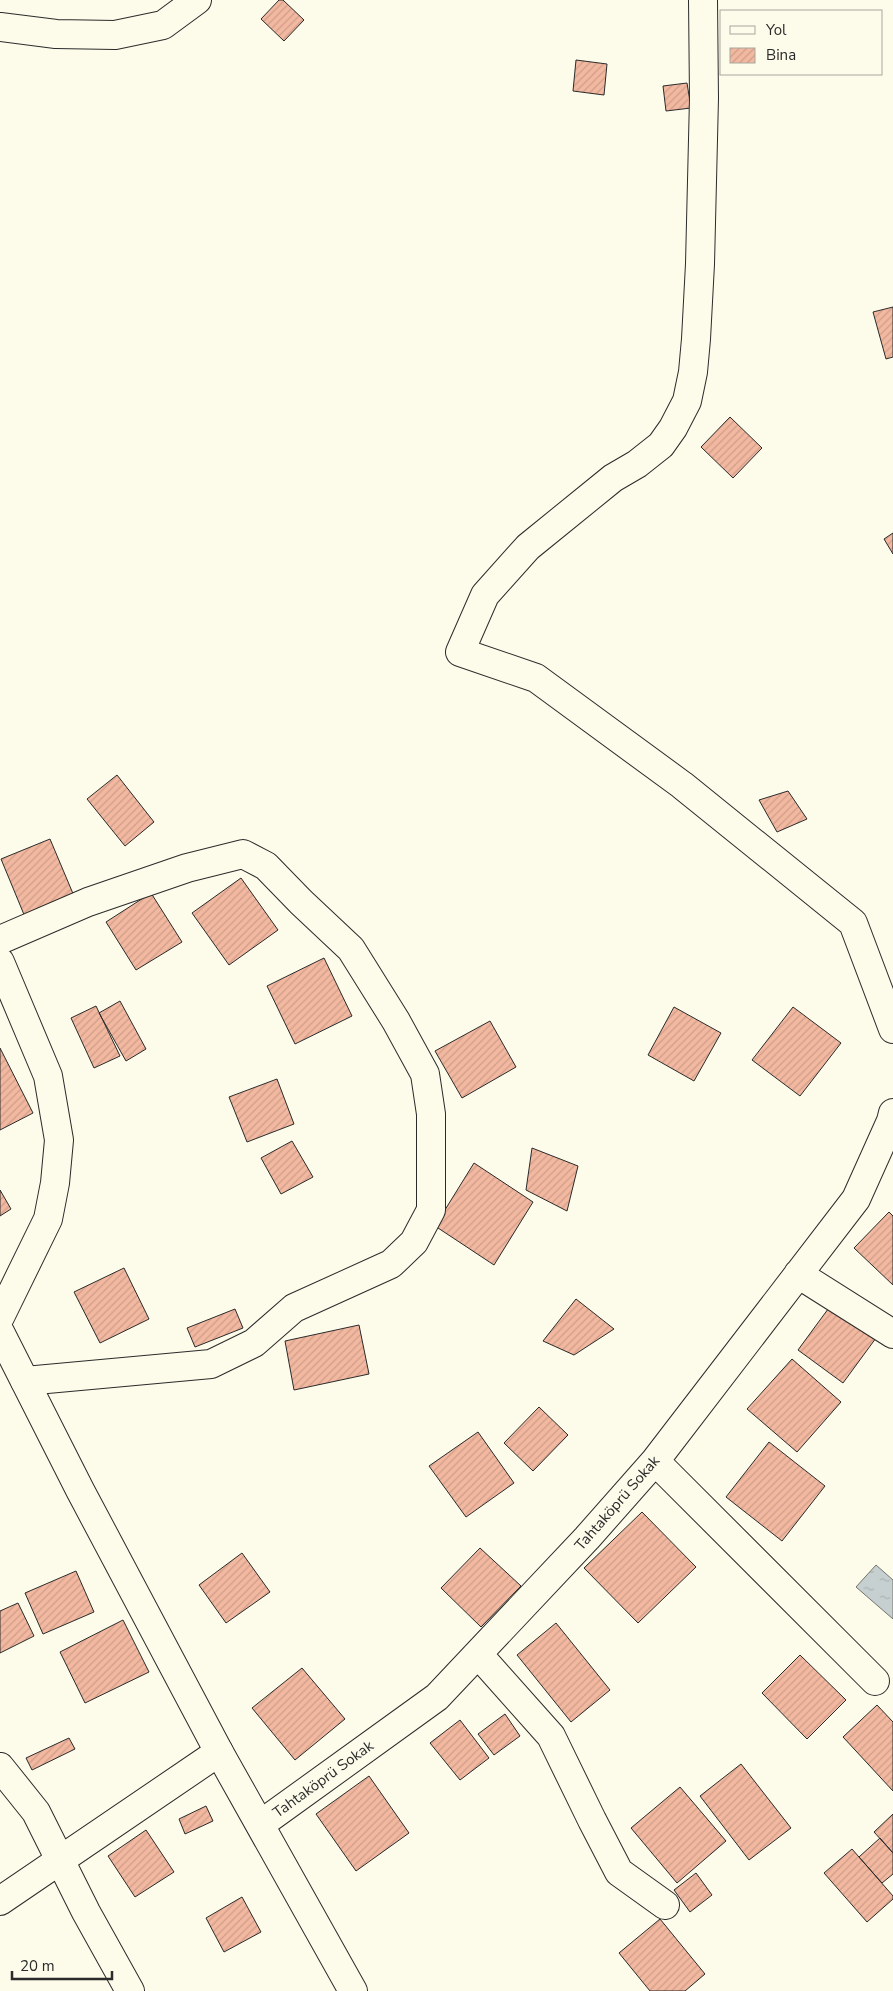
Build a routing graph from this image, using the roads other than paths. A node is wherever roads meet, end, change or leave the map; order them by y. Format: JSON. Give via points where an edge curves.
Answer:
{"nodes":[{"id":1,"x":197,"y":0,"type":"edge"},
{"id":2,"x":703,"y":0,"type":"edge"},
{"id":3,"x":172,"y":11,"type":"edge"},
{"id":4,"x":0,"y":27,"type":"edge"},
{"id":5,"x":0,"y":940,"type":"edge"},
{"id":6,"x":0,"y":962,"type":"edge"},
{"id":7,"x":893,"y":1029,"type":"edge"},
{"id":8,"x":893,"y":1113,"type":"edge"},
{"id":9,"x":798,"y":1274,"type":"junction"},
{"id":10,"x":0,"y":1317,"type":"edge"},
{"id":11,"x":0,"y":1332,"type":"edge"},
{"id":12,"x":893,"y":1334,"type":"edge"},
{"id":13,"x":25,"y":1381,"type":"junction"},
{"id":14,"x":655,"y":1461,"type":"junction"},
{"id":15,"x":478,"y":1654,"type":"junction"},
{"id":16,"x":875,"y":1680,"type":"dead end"},
{"id":17,"x":219,"y":1752,"type":"junction"},
{"id":18,"x":0,"y":1767,"type":"edge"},
{"id":19,"x":261,"y":1824,"type":"junction"},
{"id":20,"x":60,"y":1860,"type":"junction"},
{"id":21,"x":0,"y":1901,"type":"edge"},
{"id":22,"x":664,"y":1905,"type":"dead end"},
{"id":23,"x":130,"y":1991,"type":"edge"},
{"id":24,"x":353,"y":1991,"type":"edge"}],
"edges":[{"from":1,"to":3,"type":"street"},
{"from":2,"to":7,"type":"street","via":[[700,273],[694,364],[687,401],[660,445],[528,546],[485,595],[460,652],[536,678],[682,785],[853,923]]},
{"from":3,"to":4,"type":"street","via":[[163,25],[115,35],[56,34]]},
{"from":5,"to":13,"type":"street","via":[[88,902],[187,868],[243,854],[266,866],[351,949],[425,1074],[431,1114],[431,1210],[414,1242],[391,1264],[294,1308],[254,1343],[211,1364]]},
{"from":6,"to":10,"type":"street","via":[[48,1076],[59,1140],[48,1219]]},
{"from":8,"to":9,"type":"street","name":"Tahtaköprü Sokak","via":[[856,1198]]},
{"from":9,"to":12,"type":"street"},
{"from":9,"to":14,"type":"street","name":"Tahtaköprü Sokak"},
{"from":11,"to":13,"type":"street"},
{"from":13,"to":17,"type":"street"},
{"from":14,"to":15,"type":"street","name":"Tahtaköprü Sokak","via":[[588,1538]]},
{"from":14,"to":16,"type":"street"},
{"from":15,"to":19,"type":"street","name":"Tahtaköprü Sokak","via":[[437,1698]]},
{"from":15,"to":22,"type":"street","via":[[552,1736],[619,1872]]},
{"from":17,"to":19,"type":"street"},
{"from":17,"to":20,"type":"street"},
{"from":18,"to":20,"type":"street","via":[[36,1812]]},
{"from":19,"to":24,"type":"street"},
{"from":20,"to":21,"type":"street"},
{"from":20,"to":23,"type":"street"}]}
